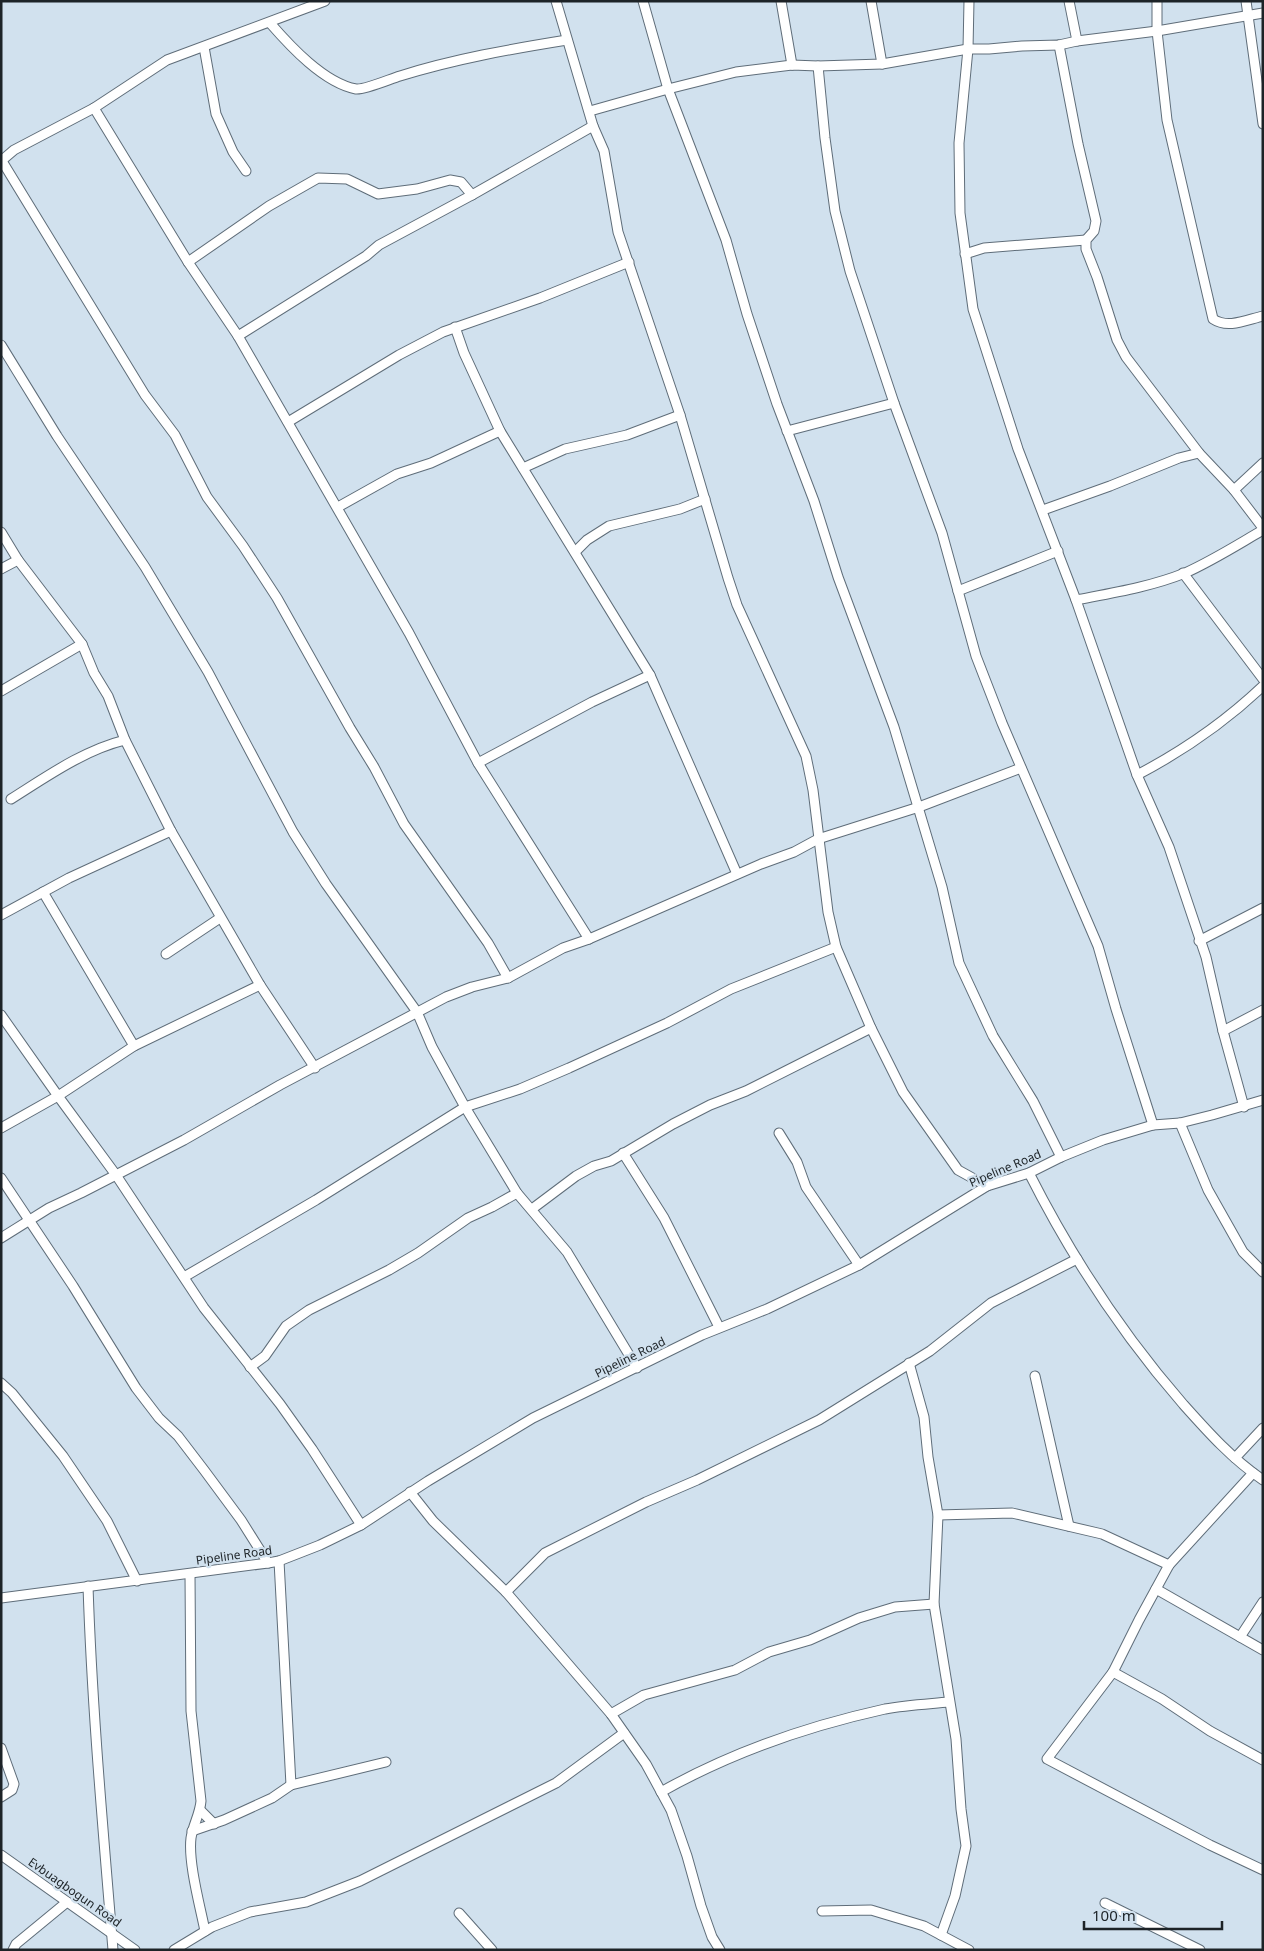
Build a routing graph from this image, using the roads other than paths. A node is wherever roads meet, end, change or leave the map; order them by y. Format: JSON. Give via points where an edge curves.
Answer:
{"nodes":[{"id":1,"x":325,"y":1,"type":"edge"},
{"id":2,"x":556,"y":1,"type":"edge"},
{"id":3,"x":643,"y":1,"type":"edge"},
{"id":4,"x":781,"y":1,"type":"edge"},
{"id":5,"x":871,"y":1,"type":"edge"},
{"id":6,"x":968,"y":1,"type":"edge"},
{"id":7,"x":1068,"y":1,"type":"edge"},
{"id":8,"x":1157,"y":1,"type":"edge"},
{"id":9,"x":1246,"y":1,"type":"edge"},
{"id":10,"x":1263,"y":13,"type":"edge"},
{"id":11,"x":1247,"y":14,"type":"junction"},
{"id":12,"x":270,"y":23,"type":"junction"},
{"id":13,"x":1157,"y":31,"type":"junction"},
{"id":14,"x":567,"y":40,"type":"junction"},
{"id":15,"x":1077,"y":41,"type":"junction"},
{"id":16,"x":1059,"y":45,"type":"junction"},
{"id":17,"x":204,"y":47,"type":"junction"},
{"id":18,"x":968,"y":49,"type":"junction"},
{"id":19,"x":882,"y":64,"type":"junction"},
{"id":20,"x":792,"y":65,"type":"junction"},
{"id":21,"x":818,"y":66,"type":"junction"},
{"id":22,"x":668,"y":88,"type":"junction"},
{"id":23,"x":94,"y":108,"type":"junction"},
{"id":24,"x":590,"y":111,"type":"junction"},
{"id":25,"x":1263,"y":124,"type":"edge"},
{"id":26,"x":593,"y":126,"type":"junction"},
{"id":27,"x":2,"y":161,"type":"edge"},
{"id":28,"x":246,"y":171,"type":"dead end"},
{"id":29,"x":472,"y":195,"type":"junction"},
{"id":30,"x":1086,"y":240,"type":"junction"},
{"id":31,"x":965,"y":254,"type":"junction"},
{"id":32,"x":188,"y":262,"type":"junction"},
{"id":33,"x":629,"y":262,"type":"junction"},
{"id":34,"x":1263,"y":316,"type":"edge"},
{"id":35,"x":454,"y":327,"type":"junction"},
{"id":36,"x":238,"y":336,"type":"junction"},
{"id":37,"x":1,"y":345,"type":"edge"},
{"id":38,"x":894,"y":403,"type":"junction"},
{"id":39,"x":680,"y":415,"type":"junction"},
{"id":40,"x":288,"y":422,"type":"junction"},
{"id":41,"x":500,"y":430,"type":"junction"},
{"id":42,"x":787,"y":431,"type":"junction"},
{"id":43,"x":1199,"y":453,"type":"junction"},
{"id":44,"x":1263,"y":462,"type":"edge"},
{"id":45,"x":523,"y":468,"type":"junction"},
{"id":46,"x":1234,"y":490,"type":"junction"},
{"id":47,"x":706,"y":499,"type":"junction"},
{"id":48,"x":338,"y":507,"type":"junction"},
{"id":49,"x":1042,"y":510,"type":"junction"},
{"id":50,"x":1263,"y":529,"type":"edge"},
{"id":51,"x":1,"y":532,"type":"edge"},
{"id":52,"x":1058,"y":551,"type":"junction"},
{"id":53,"x":576,"y":552,"type":"junction"},
{"id":54,"x":18,"y":560,"type":"junction"},
{"id":55,"x":1,"y":569,"type":"edge"},
{"id":56,"x":1183,"y":574,"type":"junction"},
{"id":57,"x":958,"y":591,"type":"junction"},
{"id":58,"x":1076,"y":600,"type":"junction"},
{"id":59,"x":82,"y":644,"type":"junction"},
{"id":60,"x":650,"y":675,"type":"junction"},
{"id":61,"x":1263,"y":679,"type":"edge"},
{"id":62,"x":1263,"y":686,"type":"edge"},
{"id":63,"x":1,"y":691,"type":"edge"},
{"id":64,"x":125,"y":740,"type":"junction"},
{"id":65,"x":478,"y":764,"type":"junction"},
{"id":66,"x":1021,"y":768,"type":"junction"},
{"id":67,"x":1137,"y":775,"type":"junction"},
{"id":68,"x":10,"y":799,"type":"dead end"},
{"id":69,"x":919,"y":807,"type":"junction"},
{"id":70,"x":171,"y":831,"type":"junction"},
{"id":71,"x":818,"y":839,"type":"junction"},
{"id":72,"x":737,"y":874,"type":"junction"},
{"id":73,"x":43,"y":892,"type":"junction"},
{"id":74,"x":1263,"y":908,"type":"edge"},
{"id":75,"x":1,"y":915,"type":"edge"},
{"id":76,"x":220,"y":918,"type":"junction"},
{"id":77,"x":589,"y":938,"type":"junction"},
{"id":78,"x":1199,"y":941,"type":"junction"},
{"id":79,"x":836,"y":947,"type":"junction"},
{"id":80,"x":166,"y":954,"type":"dead end"},
{"id":81,"x":508,"y":978,"type":"junction"},
{"id":82,"x":260,"y":985,"type":"junction"},
{"id":83,"x":1263,"y":1010,"type":"edge"},
{"id":84,"x":417,"y":1012,"type":"junction"},
{"id":85,"x":1,"y":1014,"type":"edge"},
{"id":86,"x":871,"y":1028,"type":"junction"},
{"id":87,"x":1223,"y":1031,"type":"junction"},
{"id":88,"x":134,"y":1046,"type":"junction"},
{"id":89,"x":315,"y":1068,"type":"junction"},
{"id":90,"x":58,"y":1096,"type":"junction"},
{"id":91,"x":1263,"y":1100,"type":"edge"},
{"id":92,"x":465,"y":1107,"type":"junction"},
{"id":93,"x":1244,"y":1107,"type":"junction"},
{"id":94,"x":1180,"y":1123,"type":"junction"},
{"id":95,"x":1153,"y":1125,"type":"junction"},
{"id":96,"x":1,"y":1128,"type":"edge"},
{"id":97,"x":779,"y":1133,"type":"dead end"},
{"id":98,"x":622,"y":1153,"type":"junction"},
{"id":99,"x":1061,"y":1157,"type":"junction"},
{"id":100,"x":1029,"y":1173,"type":"junction"},
{"id":101,"x":116,"y":1175,"type":"junction"},
{"id":102,"x":1,"y":1178,"type":"edge"},
{"id":103,"x":987,"y":1186,"type":"junction"},
{"id":104,"x":517,"y":1193,"type":"junction"},
{"id":105,"x":532,"y":1209,"type":"junction"},
{"id":106,"x":30,"y":1220,"type":"junction"},
{"id":107,"x":1,"y":1238,"type":"edge"},
{"id":108,"x":1077,"y":1259,"type":"junction"},
{"id":109,"x":859,"y":1265,"type":"junction"},
{"id":110,"x":1263,"y":1272,"type":"edge"},
{"id":111,"x":184,"y":1277,"type":"junction"},
{"id":112,"x":719,"y":1327,"type":"junction"},
{"id":113,"x":909,"y":1363,"type":"junction"},
{"id":114,"x":250,"y":1366,"type":"junction"},
{"id":115,"x":637,"y":1368,"type":"junction"},
{"id":116,"x":1035,"y":1376,"type":"dead end"},
{"id":117,"x":1,"y":1383,"type":"edge"},
{"id":118,"x":1263,"y":1428,"type":"edge"},
{"id":119,"x":1235,"y":1458,"type":"junction"},
{"id":120,"x":1253,"y":1473,"type":"junction"},
{"id":121,"x":1263,"y":1480,"type":"edge"},
{"id":122,"x":410,"y":1492,"type":"junction"},
{"id":123,"x":938,"y":1515,"type":"junction"},
{"id":124,"x":360,"y":1525,"type":"junction"},
{"id":125,"x":1069,"y":1526,"type":"junction"},
{"id":126,"x":279,"y":1561,"type":"junction"},
{"id":127,"x":268,"y":1563,"type":"junction"},
{"id":128,"x":1169,"y":1565,"type":"junction"},
{"id":129,"x":190,"y":1574,"type":"junction"},
{"id":130,"x":137,"y":1581,"type":"junction"},
{"id":131,"x":88,"y":1586,"type":"junction"},
{"id":132,"x":1156,"y":1589,"type":"junction"},
{"id":133,"x":506,"y":1592,"type":"junction"},
{"id":134,"x":1,"y":1598,"type":"edge"},
{"id":135,"x":1263,"y":1602,"type":"edge"},
{"id":136,"x":934,"y":1604,"type":"junction"},
{"id":137,"x":1240,"y":1637,"type":"junction"},
{"id":138,"x":1263,"y":1650,"type":"edge"},
{"id":139,"x":1113,"y":1672,"type":"junction"},
{"id":140,"x":949,"y":1702,"type":"junction"},
{"id":141,"x":611,"y":1714,"type":"junction"},
{"id":142,"x":624,"y":1733,"type":"junction"},
{"id":143,"x":1,"y":1748,"type":"edge"},
{"id":144,"x":1263,"y":1760,"type":"edge"},
{"id":145,"x":386,"y":1762,"type":"dead end"},
{"id":146,"x":291,"y":1785,"type":"junction"},
{"id":147,"x":661,"y":1792,"type":"junction"},
{"id":148,"x":1,"y":1798,"type":"edge"},
{"id":149,"x":200,"y":1810,"type":"junction"},
{"id":150,"x":214,"y":1824,"type":"junction"},
{"id":151,"x":192,"y":1831,"type":"junction"},
{"id":152,"x":1,"y":1855,"type":"edge"},
{"id":153,"x":1263,"y":1870,"type":"edge"},
{"id":154,"x":67,"y":1902,"type":"junction"},
{"id":155,"x":1105,"y":1903,"type":"dead end"},
{"id":156,"x":822,"y":1912,"type":"dead end"},
{"id":157,"x":459,"y":1913,"type":"dead end"},
{"id":158,"x":205,"y":1931,"type":"junction"},
{"id":159,"x":112,"y":1933,"type":"junction"},
{"id":160,"x":941,"y":1935,"type":"junction"},
{"id":161,"x":13,"y":1950,"type":"edge"},
{"id":162,"x":113,"y":1950,"type":"edge"},
{"id":163,"x":135,"y":1950,"type":"edge"},
{"id":164,"x":174,"y":1950,"type":"edge"},
{"id":165,"x":492,"y":1950,"type":"edge"},
{"id":166,"x":720,"y":1950,"type":"edge"},
{"id":167,"x":969,"y":1950,"type":"edge"},
{"id":168,"x":1200,"y":1950,"type":"edge"}],
"edges":[{"from":1,"to":12,"type":"street"},
{"from":2,"to":14,"type":"street"},
{"from":3,"to":22,"type":"street"},
{"from":4,"to":20,"type":"street"},
{"from":5,"to":19,"type":"street"},
{"from":6,"to":18,"type":"street"},
{"from":7,"to":15,"type":"street"},
{"from":8,"to":13,"type":"street"},
{"from":9,"to":11,"type":"street"},
{"from":10,"to":11,"type":"street"},
{"from":11,"to":13,"type":"street"},
{"from":11,"to":25,"type":"street"},
{"from":12,"to":14,"type":"street","via":[[295,52],[343,84],[358,90],[484,54]]},
{"from":12,"to":17,"type":"street"},
{"from":13,"to":15,"type":"street"},
{"from":13,"to":34,"type":"street","via":[[1167,120],[1213,319],[1228,325]]},
{"from":14,"to":24,"type":"street"},
{"from":15,"to":16,"type":"street"},
{"from":16,"to":18,"type":"street"},
{"from":16,"to":30,"type":"street","via":[[1096,221],[1094,232]]},
{"from":17,"to":23,"type":"street","via":[[167,60]]},
{"from":17,"to":28,"type":"street","via":[[216,114],[233,152]]},
{"from":18,"to":19,"type":"street"},
{"from":18,"to":31,"type":"street","via":[[959,143],[960,213]]},
{"from":19,"to":21,"type":"street"},
{"from":20,"to":21,"type":"street"},
{"from":20,"to":22,"type":"street","via":[[736,72]]},
{"from":21,"to":38,"type":"street","via":[[835,211],[850,271]]},
{"from":22,"to":24,"type":"street"},
{"from":22,"to":42,"type":"street","via":[[726,240],[747,314]]},
{"from":23,"to":27,"type":"street","via":[[14,150]]},
{"from":23,"to":32,"type":"street"},
{"from":24,"to":26,"type":"street"},
{"from":26,"to":29,"type":"street"},
{"from":26,"to":33,"type":"street","via":[[604,150],[618,232]]},
{"from":27,"to":81,"type":"street","via":[[145,395],[175,435],[207,497],[278,598],[404,824]]},
{"from":29,"to":32,"type":"street","via":[[461,182],[450,180],[418,189],[378,194],[347,179],[318,178],[268,206]]},
{"from":29,"to":36,"type":"street","via":[[379,245]]},
{"from":30,"to":31,"type":"street","via":[[984,248]]},
{"from":30,"to":43,"type":"street","via":[[1086,249],[1116,340]]},
{"from":31,"to":49,"type":"street","via":[[973,309],[1018,449]]},
{"from":32,"to":36,"type":"street"},
{"from":33,"to":35,"type":"street","via":[[540,298]]},
{"from":33,"to":39,"type":"street"},
{"from":35,"to":40,"type":"street","via":[[399,355]]},
{"from":35,"to":41,"type":"street"},
{"from":36,"to":40,"type":"street"},
{"from":37,"to":84,"type":"street","via":[[57,436],[145,567],[208,672],[293,832]]},
{"from":38,"to":42,"type":"street"},
{"from":38,"to":57,"type":"street","via":[[942,533]]},
{"from":39,"to":45,"type":"street","via":[[627,434],[565,449]]},
{"from":39,"to":47,"type":"street"},
{"from":40,"to":48,"type":"street"},
{"from":41,"to":45,"type":"street"},
{"from":41,"to":48,"type":"street","via":[[431,463],[397,474]]},
{"from":42,"to":69,"type":"street","via":[[894,726]]},
{"from":43,"to":46,"type":"street"},
{"from":43,"to":49,"type":"street"},
{"from":44,"to":46,"type":"street"},
{"from":45,"to":53,"type":"street"},
{"from":46,"to":50,"type":"street"},
{"from":47,"to":53,"type":"street","via":[[680,509],[610,526],[587,540]]},
{"from":47,"to":71,"type":"street","via":[[737,605],[806,756]]},
{"from":48,"to":65,"type":"street","via":[[409,632]]},
{"from":49,"to":52,"type":"street"},
{"from":50,"to":56,"type":"street"},
{"from":51,"to":54,"type":"street"},
{"from":52,"to":57,"type":"street"},
{"from":52,"to":58,"type":"street"},
{"from":53,"to":60,"type":"street"},
{"from":54,"to":55,"type":"street"},
{"from":54,"to":59,"type":"street"},
{"from":56,"to":58,"type":"street"},
{"from":56,"to":61,"type":"street"},
{"from":57,"to":66,"type":"street","via":[[976,656]]},
{"from":58,"to":67,"type":"street"},
{"from":59,"to":63,"type":"street"},
{"from":59,"to":64,"type":"street"},
{"from":60,"to":65,"type":"street","via":[[592,702]]},
{"from":60,"to":72,"type":"street"},
{"from":62,"to":67,"type":"street","via":[[1235,713],[1170,758]]},
{"from":64,"to":68,"type":"street","via":[[87,754]]},
{"from":64,"to":70,"type":"street"},
{"from":65,"to":77,"type":"street"},
{"from":66,"to":69,"type":"street"},
{"from":66,"to":95,"type":"street","via":[[1098,946]]},
{"from":67,"to":78,"type":"street","via":[[1169,847]]},
{"from":69,"to":71,"type":"street"},
{"from":69,"to":99,"type":"street","via":[[960,963],[993,1036],[1033,1100]]},
{"from":70,"to":73,"type":"street"},
{"from":70,"to":76,"type":"street"},
{"from":71,"to":72,"type":"street"},
{"from":71,"to":79,"type":"street"},
{"from":72,"to":77,"type":"street"},
{"from":73,"to":75,"type":"street"},
{"from":73,"to":88,"type":"street"},
{"from":74,"to":78,"type":"street"},
{"from":76,"to":80,"type":"street"},
{"from":76,"to":82,"type":"street"},
{"from":77,"to":81,"type":"street","via":[[563,948]]},
{"from":78,"to":87,"type":"street","via":[[1206,957]]},
{"from":79,"to":86,"type":"street"},
{"from":79,"to":92,"type":"street","via":[[731,989],[667,1023],[569,1068]]},
{"from":81,"to":84,"type":"street","via":[[472,987]]},
{"from":82,"to":88,"type":"street"},
{"from":82,"to":89,"type":"street"},
{"from":83,"to":87,"type":"street"},
{"from":84,"to":89,"type":"street"},
{"from":84,"to":92,"type":"street"},
{"from":85,"to":90,"type":"street"},
{"from":86,"to":98,"type":"street","via":[[710,1105]]},
{"from":86,"to":103,"type":"street","via":[[903,1092],[958,1170]]},
{"from":87,"to":93,"type":"street"},
{"from":88,"to":90,"type":"street"},
{"from":89,"to":101,"type":"street"},
{"from":90,"to":96,"type":"street"},
{"from":90,"to":101,"type":"street"},
{"from":91,"to":93,"type":"street","name":"Pipeline Road"},
{"from":92,"to":104,"type":"street"},
{"from":92,"to":111,"type":"street"},
{"from":93,"to":94,"type":"street","name":"Pipeline Road"},
{"from":94,"to":95,"type":"street","name":"Pipeline Road"},
{"from":94,"to":110,"type":"street","via":[[1212,1198],[1243,1252]]},
{"from":95,"to":99,"type":"street","name":"Pipeline Road"},
{"from":97,"to":109,"type":"street","via":[[797,1162],[806,1187]]},
{"from":98,"to":105,"type":"street","via":[[576,1176]]},
{"from":98,"to":112,"type":"street","via":[[664,1218]]},
{"from":99,"to":100,"type":"street","name":"Pipeline Road"},
{"from":100,"to":103,"type":"street","name":"Pipeline Road"},
{"from":100,"to":108,"type":"street"},
{"from":101,"to":106,"type":"street"},
{"from":101,"to":111,"type":"street"},
{"from":102,"to":106,"type":"street"},
{"from":103,"to":109,"type":"street","name":"Pipeline Road"},
{"from":104,"to":105,"type":"street"},
{"from":104,"to":114,"type":"street","via":[[468,1218],[418,1254],[309,1310],[286,1326],[265,1356]]},
{"from":105,"to":115,"type":"street","via":[[567,1252]]},
{"from":106,"to":107,"type":"street"},
{"from":106,"to":127,"type":"street","via":[[136,1388],[204,1470]]},
{"from":108,"to":113,"type":"street","via":[[991,1303],[930,1351]]},
{"from":108,"to":119,"type":"street","via":[[1152,1368],[1218,1444]]},
{"from":109,"to":112,"type":"street","name":"Pipeline Road","via":[[767,1309]]},
{"from":111,"to":114,"type":"street"},
{"from":112,"to":115,"type":"street","name":"Pipeline Road"},
{"from":113,"to":123,"type":"street","via":[[924,1417]]},
{"from":113,"to":133,"type":"street","via":[[819,1420],[545,1553]]},
{"from":114,"to":124,"type":"street","via":[[312,1449]]},
{"from":115,"to":122,"type":"street","name":"Pipeline Road","via":[[533,1418]]},
{"from":116,"to":125,"type":"street"},
{"from":117,"to":130,"type":"street","via":[[63,1456],[107,1521]]},
{"from":118,"to":119,"type":"street"},
{"from":119,"to":120,"type":"street"},
{"from":120,"to":121,"type":"street"},
{"from":120,"to":128,"type":"street"},
{"from":122,"to":124,"type":"street","name":"Pipeline Road"},
{"from":122,"to":133,"type":"street","via":[[433,1521]]},
{"from":123,"to":125,"type":"street","via":[[1012,1513]]},
{"from":123,"to":136,"type":"street"},
{"from":124,"to":126,"type":"street","name":"Pipeline Road"},
{"from":125,"to":128,"type":"street","via":[[1102,1534]]},
{"from":126,"to":127,"type":"street","name":"Pipeline Road"},
{"from":126,"to":146,"type":"street"},
{"from":127,"to":129,"type":"street","name":"Pipeline Road"},
{"from":128,"to":132,"type":"street"},
{"from":129,"to":130,"type":"street","name":"Pipeline Road"},
{"from":129,"to":149,"type":"street","via":[[191,1710]]},
{"from":130,"to":131,"type":"street","name":"Pipeline Road"},
{"from":131,"to":134,"type":"street","name":"Pipeline Road"},
{"from":131,"to":159,"type":"street","via":[[95,1737]]},
{"from":132,"to":137,"type":"street"},
{"from":132,"to":139,"type":"street"},
{"from":133,"to":141,"type":"street"},
{"from":135,"to":137,"type":"street"},
{"from":136,"to":140,"type":"street"},
{"from":136,"to":141,"type":"street","via":[[895,1606],[859,1618],[810,1640],[769,1652],[735,1670],[644,1695]]},
{"from":137,"to":138,"type":"street"},
{"from":139,"to":144,"type":"street"},
{"from":139,"to":153,"type":"street","via":[[1047,1759]]},
{"from":140,"to":147,"type":"street","via":[[887,1709],[828,1724],[696,1772]]},
{"from":140,"to":160,"type":"street","via":[[956,1739],[966,1846],[955,1896]]},
{"from":141,"to":142,"type":"street"},
{"from":142,"to":147,"type":"street"},
{"from":142,"to":158,"type":"street","via":[[556,1783],[360,1881],[306,1902],[250,1912]]},
{"from":143,"to":148,"type":"street","via":[[14,1784],[12,1790]]},
{"from":145,"to":146,"type":"street"},
{"from":146,"to":150,"type":"street","via":[[272,1798]]},
{"from":147,"to":166,"type":"street","via":[[671,1810],[712,1938]]},
{"from":149,"to":150,"type":"street"},
{"from":149,"to":151,"type":"street"},
{"from":150,"to":151,"type":"street"},
{"from":151,"to":158,"type":"street","via":[[194,1878]]},
{"from":152,"to":154,"type":"street","name":"Evbuagbogun Road"},
{"from":154,"to":159,"type":"street","name":"Evbuagbogun Road"},
{"from":154,"to":161,"type":"street"},
{"from":155,"to":168,"type":"street"},
{"from":156,"to":160,"type":"street","via":[[871,1910],[924,1926]]},
{"from":157,"to":165,"type":"street"},
{"from":158,"to":164,"type":"street"},
{"from":159,"to":162,"type":"street"},
{"from":159,"to":163,"type":"street","name":"Evbuagbogun Road"},
{"from":160,"to":167,"type":"street"}]}
